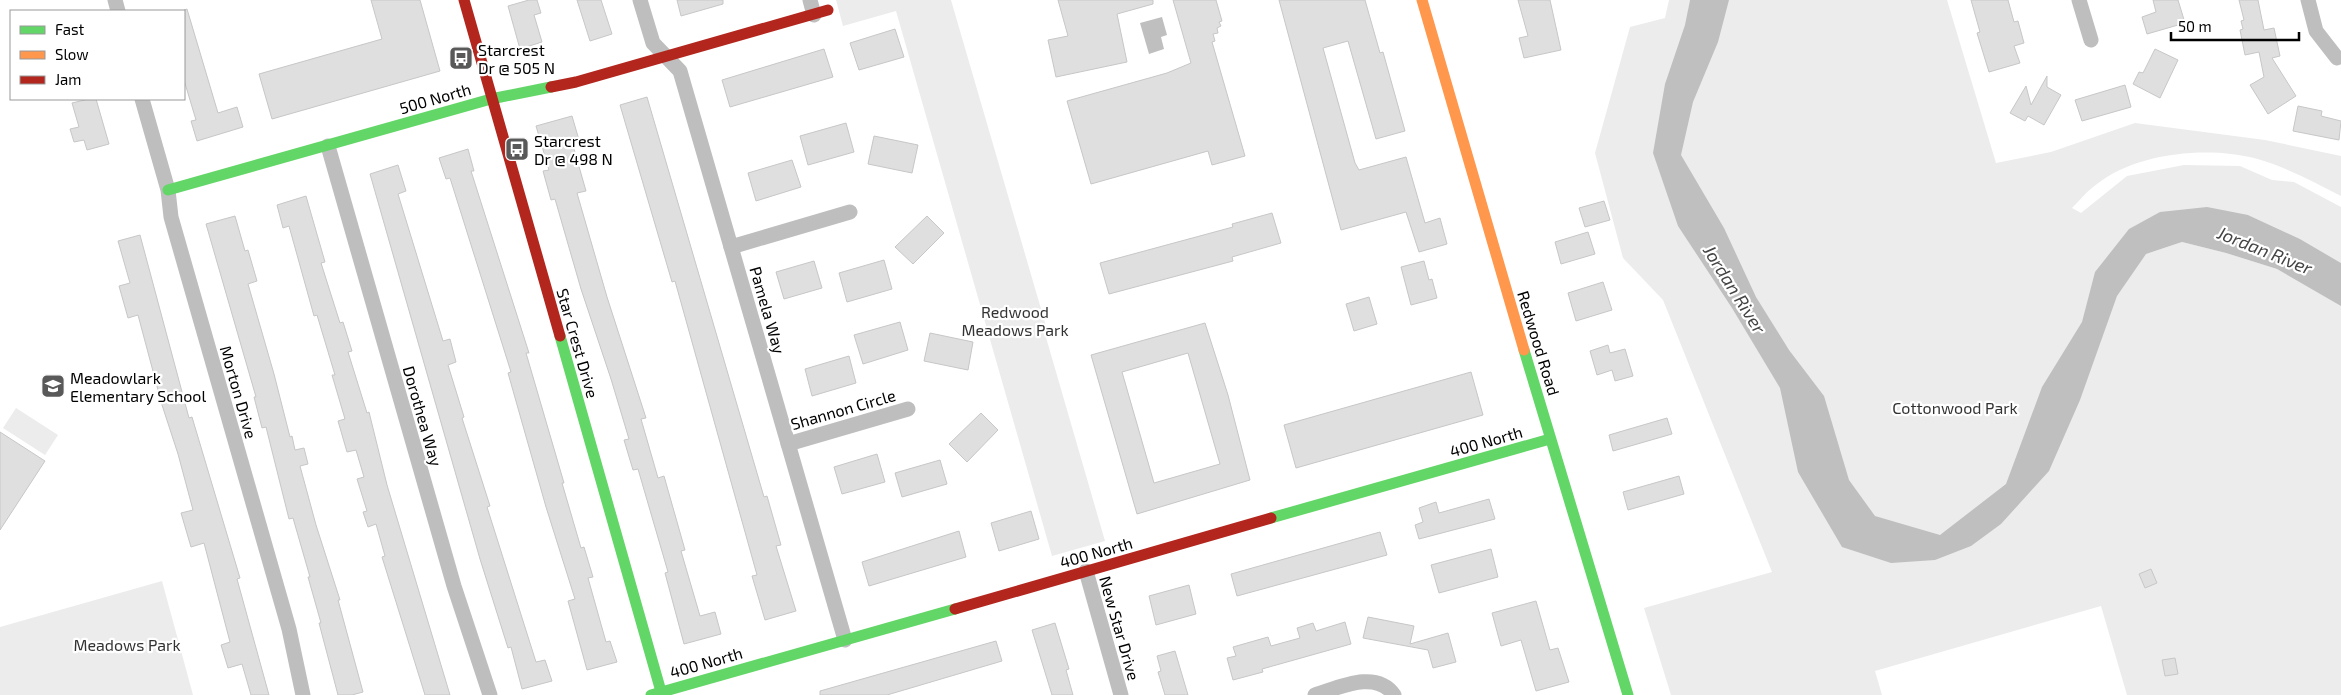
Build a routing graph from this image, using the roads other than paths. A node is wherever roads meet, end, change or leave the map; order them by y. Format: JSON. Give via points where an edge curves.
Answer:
{"nodes":[{"id":1,"x":464,"y":0,"type":"edge"},
{"id":2,"x":640,"y":0,"type":"edge"},
{"id":3,"x":1422,"y":0,"type":"edge"},
{"id":4,"x":2079,"y":0,"type":"edge"},
{"id":5,"x":2308,"y":0,"type":"edge"},
{"id":6,"x":817,"y":8,"type":"edge"},
{"id":7,"x":2091,"y":40,"type":"dead end"},
{"id":8,"x":665,"y":57,"type":"junction"},
{"id":9,"x":2337,"y":58,"type":"dead end"},
{"id":10,"x":492,"y":99,"type":"junction"},
{"id":11,"x":142,"y":100,"type":"edge"},
{"id":12,"x":328,"y":146,"type":"junction"},
{"id":13,"x":168,"y":190,"type":"junction"},
{"id":14,"x":850,"y":212,"type":"dead end"},
{"id":15,"x":731,"y":246,"type":"junction"},
{"id":16,"x":908,"y":408,"type":"dead end"},
{"id":17,"x":1550,"y":439,"type":"junction"},
{"id":18,"x":788,"y":444,"type":"junction"},
{"id":19,"x":1086,"y":572,"type":"junction"},
{"id":20,"x":845,"y":640,"type":"junction"},
{"id":21,"x":658,"y":694,"type":"edge"},
{"id":22,"x":303,"y":695,"type":"edge"},
{"id":23,"x":490,"y":695,"type":"edge"},
{"id":24,"x":1121,"y":695,"type":"edge"},
{"id":25,"x":1314,"y":695,"type":"edge"},
{"id":26,"x":1394,"y":695,"type":"edge"},
{"id":27,"x":1628,"y":695,"type":"edge"}],
"edges":[{"from":1,"to":10,"type":"street","name":"Star Crest Drive"},
{"from":2,"to":8,"type":"street","name":"Pamela Way","via":[[652,43]]},
{"from":3,"to":17,"type":"street","name":"Redwood Road"},
{"from":4,"to":7,"type":"street"},
{"from":5,"to":9,"type":"street","via":[[2316,31]]},
{"from":6,"to":8,"type":"street","name":"500 North"},
{"from":8,"to":10,"type":"street","name":"500 North","via":[[576,82]]},
{"from":8,"to":15,"type":"street","name":"Pamela Way","via":[[680,71]]},
{"from":10,"to":12,"type":"street","name":"500 North"},
{"from":10,"to":21,"type":"street","name":"Star Crest Drive"},
{"from":11,"to":13,"type":"street","name":"Morton Drive"},
{"from":12,"to":13,"type":"street","name":"500 North"},
{"from":12,"to":23,"type":"street","name":"Dorothea Way","via":[[454,586]]},
{"from":13,"to":22,"type":"street","name":"Morton Drive","via":[[171,217],[288,629]]},
{"from":14,"to":15,"type":"street"},
{"from":15,"to":18,"type":"street","name":"Pamela Way"},
{"from":16,"to":18,"type":"street","name":"Shannon Circle"},
{"from":17,"to":19,"type":"street","name":"400 North"},
{"from":17,"to":27,"type":"street","name":"Redwood Road"},
{"from":18,"to":20,"type":"street","name":"Pamela Way"},
{"from":19,"to":20,"type":"street","name":"400 North"},
{"from":19,"to":24,"type":"street","name":"New Star Drive"},
{"from":20,"to":21,"type":"street","name":"400 North"},
{"from":25,"to":26,"type":"street","via":[[1371,681],[1387,687]]}]}
